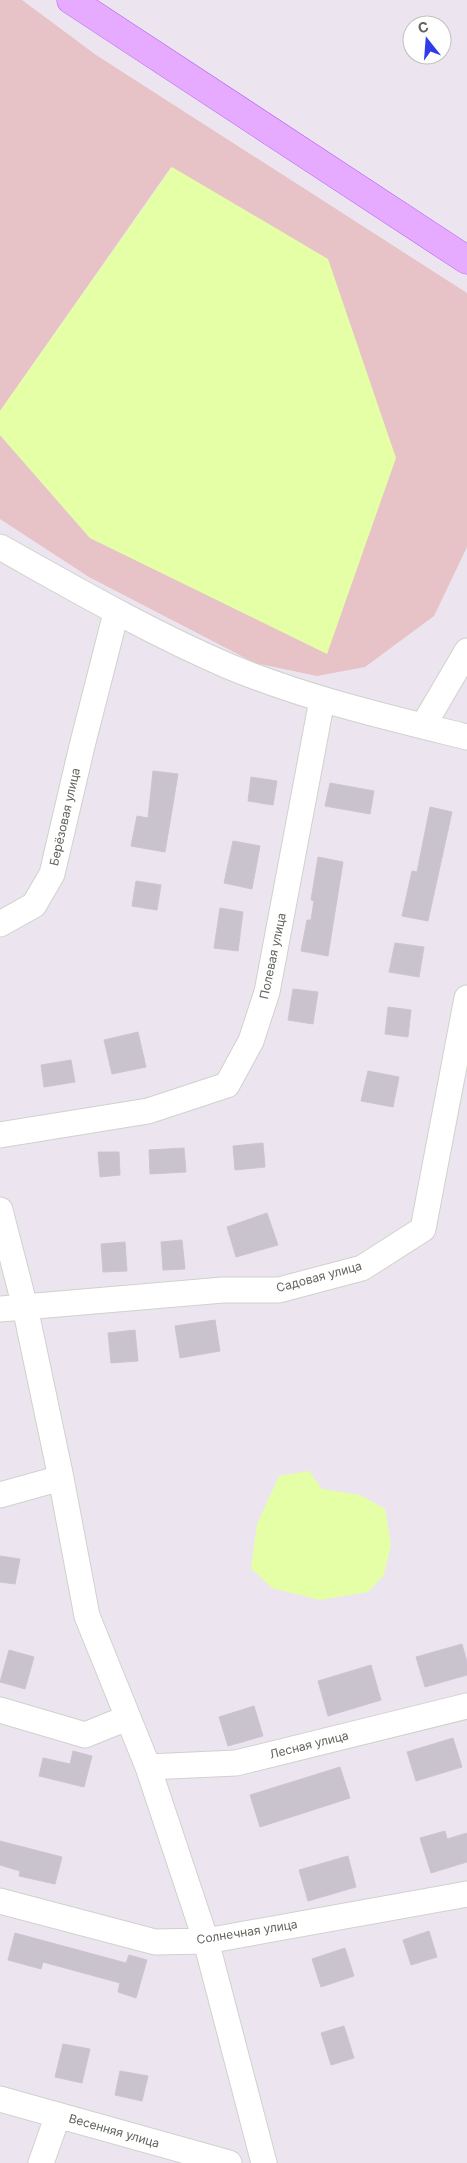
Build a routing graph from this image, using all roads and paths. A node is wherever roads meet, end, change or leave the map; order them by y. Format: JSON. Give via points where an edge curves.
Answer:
{"nodes":[{"id":1,"x":71,"y":0,"type":"edge"},
{"id":2,"x":467,"y":260,"type":"edge"},
{"id":3,"x":0,"y":547,"type":"edge"},
{"id":4,"x":116,"y":613,"type":"junction"},
{"id":5,"x":467,"y":651,"type":"edge"},
{"id":6,"x":322,"y":700,"type":"junction"},
{"id":7,"x":423,"y":726,"type":"junction"},
{"id":8,"x":467,"y":737,"type":"edge"},
{"id":9,"x":0,"y":924,"type":"edge"},
{"id":10,"x":467,"y":998,"type":"edge"},
{"id":11,"x":0,"y":1135,"type":"edge"},
{"id":12,"x":0,"y":1210,"type":"edge"},
{"id":13,"x":25,"y":1307,"type":"junction"},
{"id":14,"x":0,"y":1308,"type":"edge"},
{"id":15,"x":61,"y":1478,"type":"junction"},
{"id":16,"x":0,"y":1494,"type":"edge"},
{"id":17,"x":467,"y":1706,"type":"edge"},
{"id":18,"x":0,"y":1710,"type":"edge"},
{"id":19,"x":127,"y":1718,"type":"junction"},
{"id":20,"x":148,"y":1767,"type":"junction"},
{"id":21,"x":467,"y":1894,"type":"edge"},
{"id":22,"x":0,"y":1901,"type":"edge"},
{"id":23,"x":206,"y":1941,"type":"junction"},
{"id":24,"x":0,"y":2099,"type":"edge"},
{"id":25,"x":58,"y":2115,"type":"junction"},
{"id":26,"x":42,"y":2163,"type":"edge"},
{"id":27,"x":229,"y":2163,"type":"edge"},
{"id":28,"x":264,"y":2163,"type":"edge"}],
"edges":[{"from":1,"to":2,"type":"main road"},
{"from":3,"to":4,"type":"street"},
{"from":4,"to":6,"type":"street","via":[[228,666]]},
{"from":4,"to":9,"type":"street","name":"Берёзовая улица","via":[[52,874],[34,905]]},
{"from":5,"to":7,"type":"street"},
{"from":6,"to":7,"type":"street"},
{"from":6,"to":11,"type":"street","name":"Полевая улица","via":[[267,992],[251,1041],[227,1085],[148,1111]]},
{"from":7,"to":8,"type":"street"},
{"from":10,"to":13,"type":"street","name":"Садовая улица","via":[[423,1229],[362,1268],[279,1290],[223,1290]]},
{"from":12,"to":13,"type":"street"},
{"from":13,"to":14,"type":"street","name":"Садовая улица"},
{"from":13,"to":15,"type":"street"},
{"from":15,"to":16,"type":"street"},
{"from":15,"to":19,"type":"street","via":[[87,1616]]},
{"from":17,"to":20,"type":"street","name":"Лесная улица","via":[[236,1763]]},
{"from":18,"to":19,"type":"street","via":[[85,1735]]},
{"from":19,"to":20,"type":"street"},
{"from":20,"to":23,"type":"street"},
{"from":21,"to":23,"type":"street","name":"Солнечная улица"},
{"from":22,"to":23,"type":"street","name":"Солнечная улица","via":[[155,1942]]},
{"from":23,"to":28,"type":"street"},
{"from":24,"to":25,"type":"street","name":"Весенняя улица"},
{"from":25,"to":26,"type":"street"},
{"from":25,"to":27,"type":"street","name":"Весенняя улица"}]}
